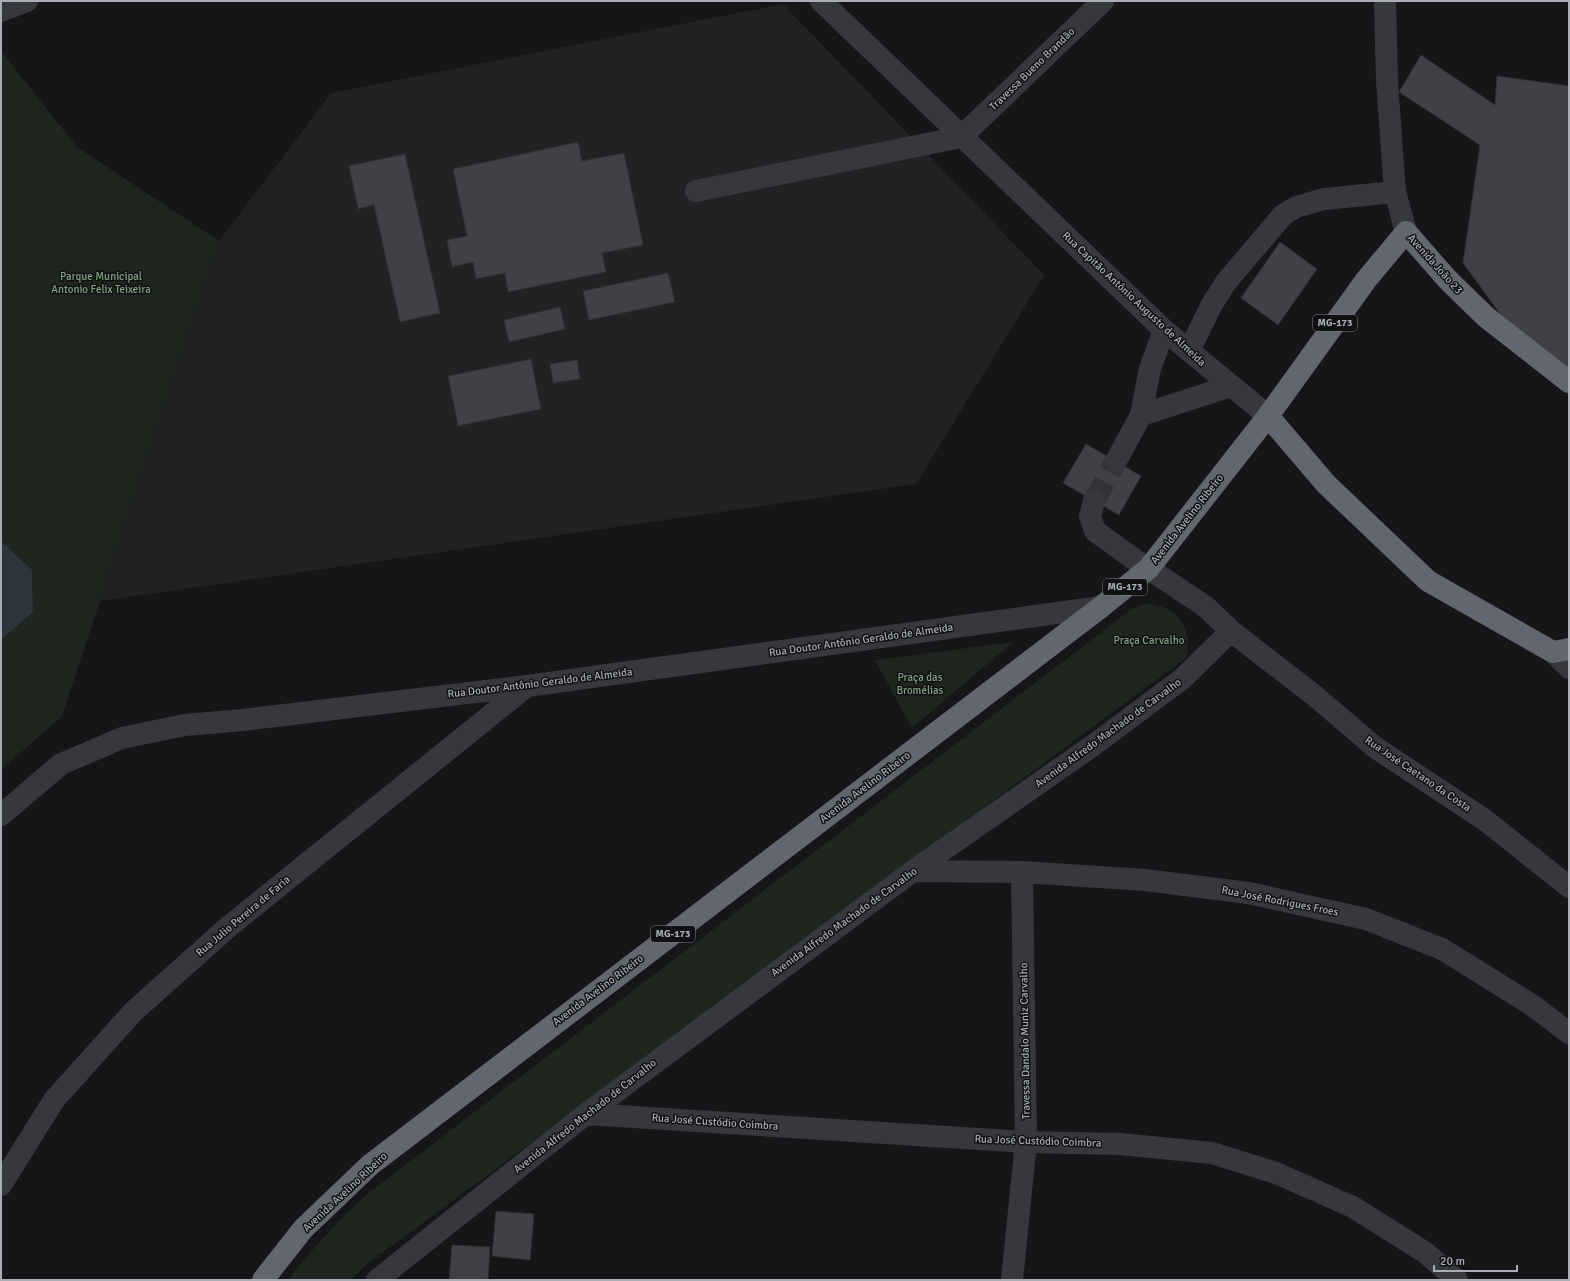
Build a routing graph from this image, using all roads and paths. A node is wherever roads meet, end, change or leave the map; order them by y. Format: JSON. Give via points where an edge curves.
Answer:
{"nodes":[{"id":1,"x":27,"y":1,"type":"edge"},
{"id":2,"x":821,"y":1,"type":"edge"},
{"id":3,"x":1103,"y":1,"type":"edge"},
{"id":4,"x":1385,"y":1,"type":"edge"},
{"id":5,"x":1,"y":11,"type":"edge"},
{"id":6,"x":962,"y":137,"type":"junction"},
{"id":7,"x":696,"y":190,"type":"dead end"},
{"id":8,"x":1395,"y":192,"type":"junction"},
{"id":9,"x":1406,"y":232,"type":"junction"},
{"id":10,"x":1164,"y":330,"type":"junction"},
{"id":11,"x":1189,"y":351,"type":"junction"},
{"id":12,"x":1569,"y":382,"type":"edge"},
{"id":13,"x":1230,"y":386,"type":"junction"},
{"id":14,"x":1141,"y":415,"type":"junction"},
{"id":15,"x":1268,"y":416,"type":"junction"},
{"id":16,"x":1116,"y":461,"type":"tunnel mouth"},
{"id":17,"x":1094,"y":500,"type":"tunnel mouth"},
{"id":18,"x":1149,"y":568,"type":"junction"},
{"id":19,"x":1101,"y":607,"type":"junction"},
{"id":20,"x":1231,"y":631,"type":"junction"},
{"id":21,"x":1561,"y":650,"type":"edge"},
{"id":22,"x":1569,"y":668,"type":"edge"},
{"id":23,"x":527,"y":686,"type":"junction"},
{"id":24,"x":1,"y":815,"type":"edge"},
{"id":25,"x":912,"y":871,"type":"junction"},
{"id":26,"x":1022,"y":872,"type":"junction"},
{"id":27,"x":1569,"y":887,"type":"edge"},
{"id":28,"x":1569,"y":1032,"type":"edge"},
{"id":29,"x":586,"y":1114,"type":"junction"},
{"id":30,"x":1026,"y":1142,"type":"junction"},
{"id":31,"x":1,"y":1185,"type":"edge"},
{"id":32,"x":263,"y":1280,"type":"edge"},
{"id":33,"x":377,"y":1280,"type":"edge"},
{"id":34,"x":1012,"y":1280,"type":"edge"},
{"id":35,"x":1457,"y":1280,"type":"edge"}],
"edges":[{"from":1,"to":5,"type":"street"},
{"from":2,"to":6,"type":"street","name":"Rua Capitão Antônio Augusto de Almeida"},
{"from":3,"to":6,"type":"street","name":"Travessa Bueno Brandão"},
{"from":4,"to":8,"type":"street","name":"Avenida João 23","via":[[1386,82]]},
{"from":6,"to":7,"type":"street"},
{"from":6,"to":10,"type":"street","name":"Rua Capitão Antônio Augusto de Almeida"},
{"from":8,"to":9,"type":"street","name":"Avenida João 23"},
{"from":8,"to":11,"type":"street","via":[[1324,199],[1296,207],[1283,216],[1226,282]]},
{"from":9,"to":12,"type":"highway","name":"Avenida João 23","via":[[1448,280],[1486,317]]},
{"from":9,"to":15,"type":"highway","name":"Avenida Avelino Ribeiro","number":"MG-173","via":[[1366,280]]},
{"from":10,"to":11,"type":"street","name":"Rua Capitão Antônio Augusto de Almeida"},
{"from":10,"to":14,"type":"street","via":[[1150,369]]},
{"from":11,"to":13,"type":"street","name":"Rua Capitão Antônio Augusto de Almeida"},
{"from":13,"to":14,"type":"street"},
{"from":13,"to":15,"type":"street","name":"Rua Capitão Antônio Augusto de Almeida"},
{"from":14,"to":16,"type":"street"},
{"from":15,"to":18,"type":"highway","name":"Avenida Avelino Ribeiro","number":"MG-173"},
{"from":15,"to":21,"type":"highway","name":"Rua Capitão Antônio Augusto de Almeida","via":[[1326,484],[1428,581]]},
{"from":17,"to":18,"type":"street","via":[[1090,516],[1095,531]]},
{"from":18,"to":19,"type":"highway","name":"Avenida Avelino Ribeiro","number":"MG-173"},
{"from":18,"to":20,"type":"street","number":"MG-173","via":[[1206,607]]},
{"from":19,"to":23,"type":"street","name":"Rua Doutor Antônio Geraldo de Almeida"},
{"from":19,"to":32,"type":"highway","name":"Avenida Avelino Ribeiro","number":"MG-173","via":[[370,1165],[303,1229]]},
{"from":20,"to":25,"type":"street","name":"Avenida Alfredo Machado de Carvalho","via":[[1182,679],[1095,744]]},
{"from":20,"to":27,"type":"street","name":"Rua José Caetano da Costa","via":[[1315,696],[1376,748],[1485,820]]},
{"from":21,"to":22,"type":"street"},
{"from":23,"to":24,"type":"street","name":"Rua Doutor Antônio Geraldo de Almeida","via":[[185,725],[122,738],[61,764]]},
{"from":23,"to":31,"type":"street","name":"Rua Julio Pereira de Faria","via":[[227,928],[133,1012],[54,1100]]},
{"from":25,"to":26,"type":"street","name":"Rua José Rodrigues Froes"},
{"from":25,"to":29,"type":"street","name":"Avenida Alfredo Machado de Carvalho"},
{"from":26,"to":28,"type":"street","name":"Rua José Rodrigues Froes","via":[[1145,880],[1249,893],[1366,919],[1442,949],[1532,1005]]},
{"from":26,"to":30,"type":"street","name":"Travessa Dandalo Muniz Carvalho"},
{"from":29,"to":30,"type":"street","name":"Rua José Custódio Coimbra"},
{"from":29,"to":33,"type":"street","name":"Avenida Alfredo Machado de Carvalho"},
{"from":30,"to":34,"type":"street","name":"Travessa Dandalo Muniz Carvalho"},
{"from":30,"to":35,"type":"street","name":"Rua José Custódio Coimbra","via":[[1120,1144],[1212,1153],[1276,1173],[1353,1207],[1426,1253]]}]}
